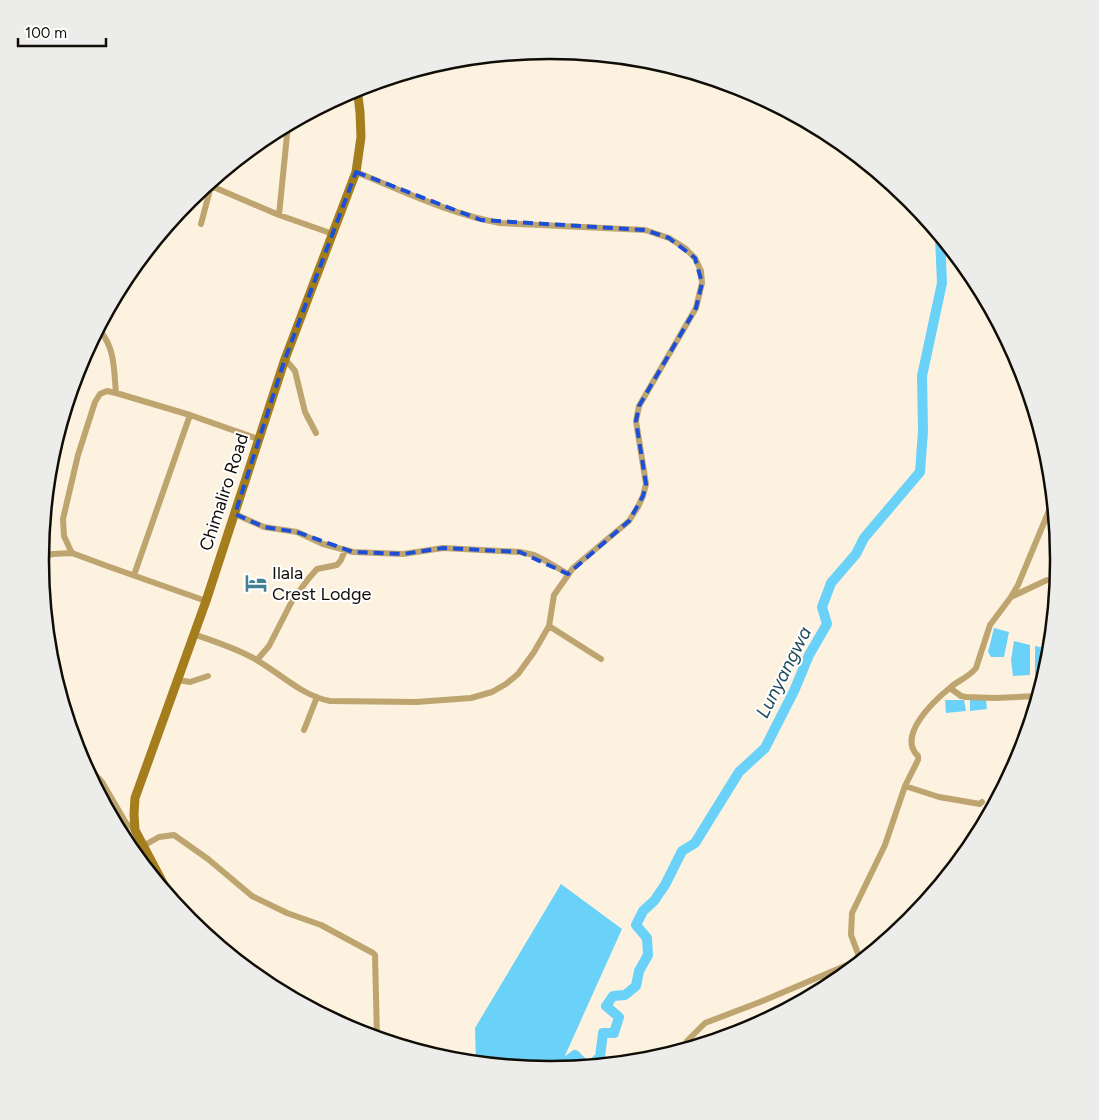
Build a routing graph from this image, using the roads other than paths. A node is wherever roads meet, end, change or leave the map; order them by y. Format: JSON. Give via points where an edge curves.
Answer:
{"nodes":[{"id":1,"x":358,"y":97,"type":"edge"},
{"id":2,"x":287,"y":134,"type":"edge"},
{"id":3,"x":356,"y":172,"type":"junction"},
{"id":4,"x":217,"y":186,"type":"edge"},
{"id":5,"x":209,"y":193,"type":"edge"},
{"id":6,"x":279,"y":215,"type":"junction"},
{"id":7,"x":201,"y":224,"type":"dead end"},
{"id":8,"x":333,"y":234,"type":"junction"},
{"id":9,"x":103,"y":334,"type":"edge"},
{"id":10,"x":285,"y":359,"type":"junction"},
{"id":11,"x":116,"y":393,"type":"junction"},
{"id":12,"x":190,"y":415,"type":"junction"},
{"id":13,"x":316,"y":433,"type":"dead end"},
{"id":14,"x":258,"y":438,"type":"junction"},
{"id":15,"x":235,"y":514,"type":"junction"},
{"id":16,"x":1048,"y":514,"type":"edge"},
{"id":17,"x":345,"y":550,"type":"junction"},
{"id":18,"x":72,"y":553,"type":"junction"},
{"id":19,"x":49,"y":555,"type":"edge"},
{"id":20,"x":568,"y":574,"type":"junction"},
{"id":21,"x":134,"y":575,"type":"junction"},
{"id":22,"x":1047,"y":580,"type":"dead end"},
{"id":23,"x":1011,"y":597,"type":"junction"},
{"id":24,"x":206,"y":601,"type":"junction"},
{"id":25,"x":549,"y":626,"type":"junction"},
{"id":26,"x":193,"y":634,"type":"junction"},
{"id":27,"x":602,"y":659,"type":"dead end"},
{"id":28,"x":257,"y":660,"type":"junction"},
{"id":29,"x":208,"y":676,"type":"dead end"},
{"id":30,"x":178,"y":680,"type":"junction"},
{"id":31,"x":950,"y":688,"type":"junction"},
{"id":32,"x":1031,"y":696,"type":"edge"},
{"id":33,"x":317,"y":698,"type":"junction"},
{"id":34,"x":304,"y":730,"type":"dead end"},
{"id":35,"x":99,"y":779,"type":"edge"},
{"id":36,"x":905,"y":786,"type":"junction"},
{"id":37,"x":982,"y":802,"type":"dead end"},
{"id":38,"x":126,"y":823,"type":"joint"},
{"id":39,"x":135,"y":830,"type":"junction"},
{"id":40,"x":143,"y":846,"type":"junction"},
{"id":41,"x":155,"y":869,"type":"edge"},
{"id":42,"x":860,"y":952,"type":"edge"},
{"id":43,"x":838,"y":969,"type":"edge"},
{"id":44,"x":377,"y":1030,"type":"edge"},
{"id":45,"x":686,"y":1042,"type":"edge"}],
"edges":[{"from":1,"to":3,"type":"street","name":"Chimaliro Road","via":[[361,138]]},
{"from":2,"to":6,"type":"street"},
{"from":3,"to":8,"type":"street","name":"Chimaliro Road"},
{"from":3,"to":20,"type":"street","via":[[481,220],[645,230],[669,238],[696,258],[702,271],[696,308],[639,406],[636,421],[646,484],[643,496],[629,521]]},
{"from":4,"to":6,"type":"street"},
{"from":5,"to":7,"type":"street"},
{"from":6,"to":8,"type":"street"},
{"from":8,"to":10,"type":"street","name":"Chimaliro Road"},
{"from":9,"to":11,"type":"street","via":[[111,348]]},
{"from":10,"to":13,"type":"street","via":[[295,371],[305,412]]},
{"from":10,"to":14,"type":"street","name":"Chimaliro Road"},
{"from":11,"to":12,"type":"street"},
{"from":11,"to":18,"type":"street","via":[[107,391],[100,394],[95,402],[78,455],[62,519],[64,536]]},
{"from":12,"to":14,"type":"street"},
{"from":12,"to":21,"type":"street"},
{"from":14,"to":15,"type":"street","name":"Chimaliro Road"},
{"from":15,"to":17,"type":"street","via":[[264,527],[297,532]]},
{"from":15,"to":24,"type":"street","name":"Chimaliro Road"},
{"from":16,"to":23,"type":"street"},
{"from":17,"to":20,"type":"street","via":[[399,554],[443,548],[520,552],[534,555]]},
{"from":17,"to":28,"type":"street","via":[[337,565],[317,569],[309,578]]},
{"from":18,"to":19,"type":"street"},
{"from":18,"to":21,"type":"street"},
{"from":20,"to":25,"type":"street","via":[[554,595]]},
{"from":21,"to":24,"type":"street"},
{"from":22,"to":23,"type":"street"},
{"from":23,"to":31,"type":"street","via":[[990,625],[976,668]]},
{"from":24,"to":26,"type":"street","name":"Chimaliro Road"},
{"from":25,"to":27,"type":"street"},
{"from":25,"to":33,"type":"street","via":[[518,674],[492,692],[471,698],[416,702]]},
{"from":26,"to":28,"type":"street"},
{"from":26,"to":30,"type":"street","name":"Chimaliro Road"},
{"from":28,"to":33,"type":"street"},
{"from":29,"to":30,"type":"street","via":[[190,682]]},
{"from":30,"to":39,"type":"street","name":"Chimaliro Road","via":[[135,798]]},
{"from":31,"to":32,"type":"street","via":[[966,697]]},
{"from":31,"to":36,"type":"street","via":[[930,706],[916,727],[912,745],[919,758]]},
{"from":33,"to":34,"type":"street"},
{"from":35,"to":38,"type":"street"},
{"from":36,"to":37,"type":"street","via":[[942,798]]},
{"from":36,"to":42,"type":"street","via":[[885,845],[852,913],[851,935]]},
{"from":38,"to":39,"type":"street"},
{"from":39,"to":40,"type":"street","name":"Chimaliro Road"},
{"from":40,"to":41,"type":"street","name":"Chimaliro Road"},
{"from":40,"to":44,"type":"street","via":[[159,837],[174,835],[252,896],[321,925],[373,953]]},
{"from":43,"to":45,"type":"street","via":[[705,1023]]}]}
